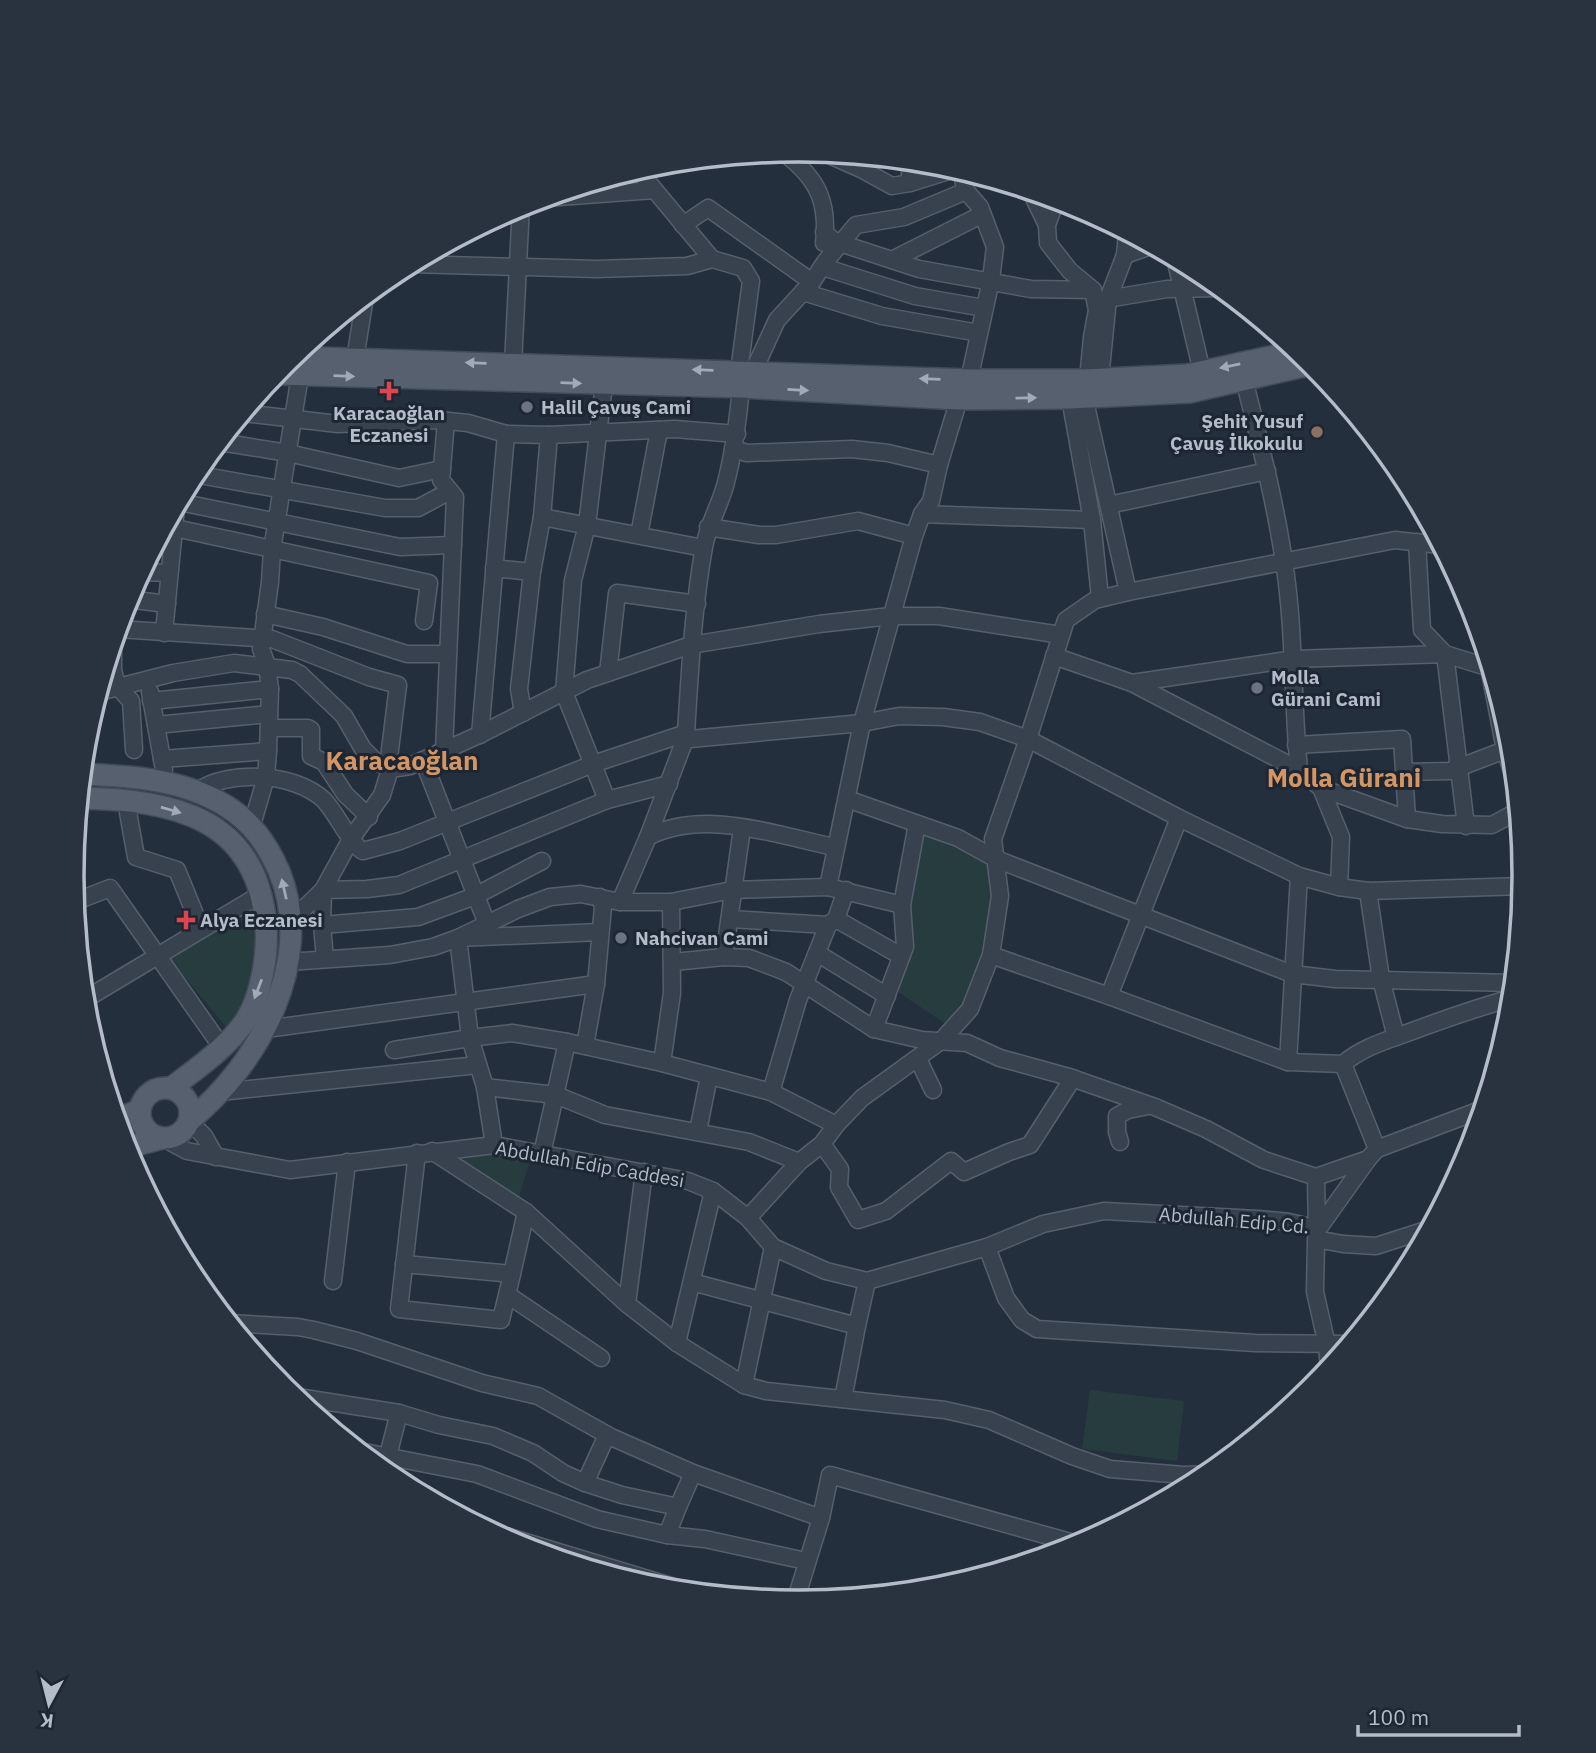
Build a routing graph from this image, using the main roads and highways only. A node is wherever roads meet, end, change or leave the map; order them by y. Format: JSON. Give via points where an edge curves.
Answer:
{"nodes":[{"id":1,"x":1284,"y":354,"type":"edge"},
{"id":2,"x":306,"y":360,"type":"edge"},
{"id":3,"x":305,"y":361,"type":"edge"},
{"id":4,"x":1298,"y":367,"type":"edge"},
{"id":5,"x":744,"y":376,"type":"junction"},
{"id":6,"x":1086,"y":388,"type":"junction"},
{"id":7,"x":91,"y":775,"type":"edge"},
{"id":8,"x":89,"y":798,"type":"edge"},
{"id":9,"x":171,"y":1088,"type":"junction"},
{"id":10,"x":140,"y":1110,"type":"junction"},
{"id":11,"x":125,"y":1115,"type":"edge"},
{"id":12,"x":189,"y":1121,"type":"junction"},
{"id":13,"x":163,"y":1138,"type":"junction"},
{"id":14,"x":136,"y":1145,"type":"edge"}],
"edges":[{"from":1,"to":6,"type":"main road","one_way":true,"via":[[1187,375]]},
{"from":5,"to":2,"type":"main road","one_way":true},
{"from":3,"to":5,"type":"main road","one_way":true,"via":[[604,384]]},
{"from":4,"to":6,"type":"main road","via":[[1190,392]]},
{"from":5,"to":6,"type":"main road","via":[[964,390]]},
{"from":12,"to":7,"type":"main road","one_way":true,"via":[[243,1064],[278,1000],[288,962],[290,922],[284,883],[270,850],[251,825],[221,803],[166,782]]},
{"from":8,"to":9,"type":"main road","one_way":true,"via":[[151,804],[215,828],[236,843],[261,894],[267,939],[262,980],[246,1020]]},
{"from":9,"to":10,"type":"main road","via":[[154,1090]]},
{"from":9,"to":12,"type":"main road","via":[[189,1104]]},
{"from":10,"to":11,"type":"main road"},
{"from":10,"to":13,"type":"main road","via":[[143,1125]]},
{"from":12,"to":13,"type":"main road","via":[[179,1134]]},
{"from":13,"to":14,"type":"main road"}]}
